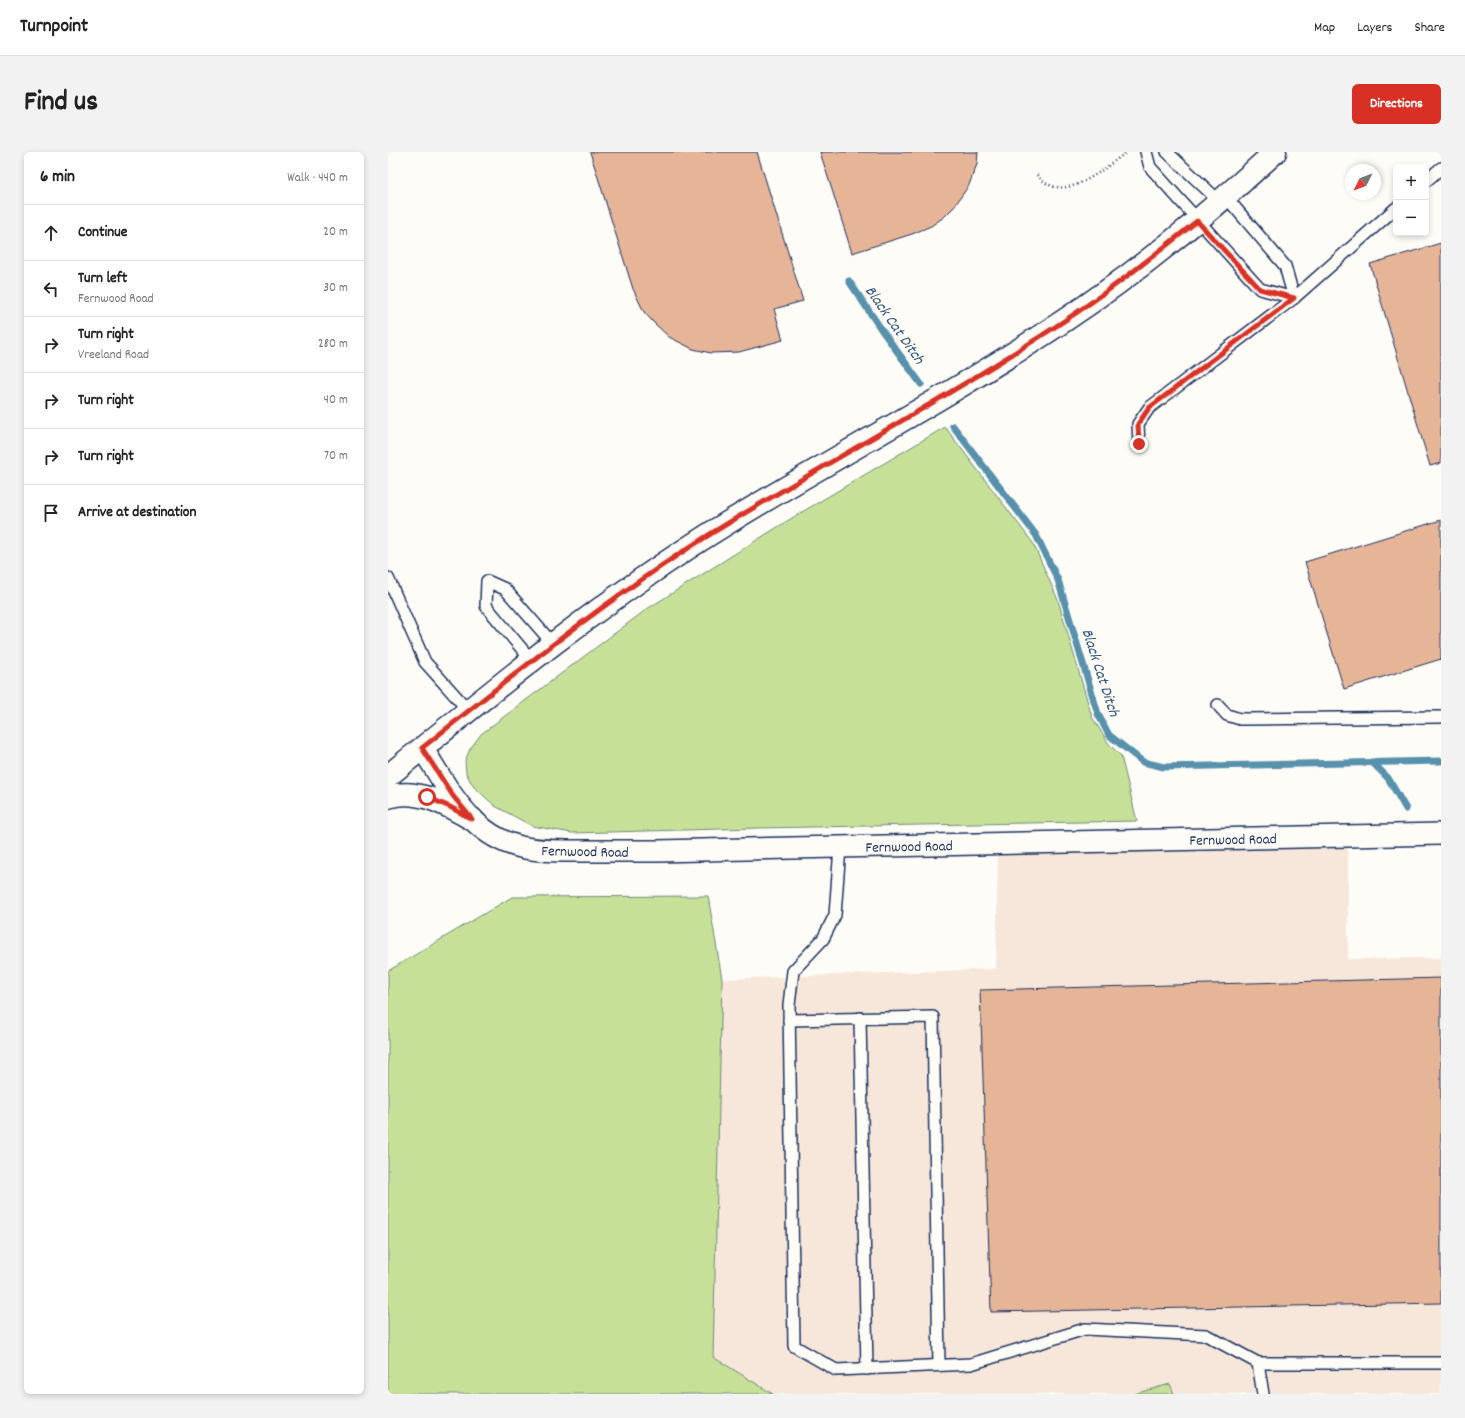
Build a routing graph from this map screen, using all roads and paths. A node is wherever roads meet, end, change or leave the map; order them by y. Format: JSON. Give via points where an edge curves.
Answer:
{"nodes":[{"id":1,"x":1127,"y":152,"type":"edge"},
{"id":2,"x":1146,"y":152,"type":"edge"},
{"id":3,"x":1167,"y":152,"type":"edge"},
{"id":4,"x":1274,"y":152,"type":"edge"},
{"id":5,"x":1441,"y":168,"type":"edge"},
{"id":6,"x":1037,"y":175,"type":"dead end"},
{"id":7,"x":1429,"y":178,"type":"edge"},
{"id":8,"x":1223,"y":200,"type":"junction"},
{"id":9,"x":1393,"y":211,"type":"edge"},
{"id":10,"x":1197,"y":221,"type":"junction"},
{"id":11,"x":1294,"y":298,"type":"junction"},
{"id":12,"x":1139,"y":444,"type":"dead end"},
{"id":13,"x":388,"y":578,"type":"edge"},
{"id":14,"x":553,"y":644,"type":"junction"},
{"id":15,"x":532,"y":661,"type":"junction"},
{"id":16,"x":1218,"y":704,"type":"dead end"},
{"id":17,"x":469,"y":711,"type":"junction"},
{"id":18,"x":1441,"y":717,"type":"edge"},
{"id":19,"x":422,"y":748,"type":"junction"},
{"id":20,"x":388,"y":776,"type":"edge"},
{"id":21,"x":388,"y":797,"type":"edge"},
{"id":22,"x":472,"y":819,"type":"junction"},
{"id":23,"x":1441,"y":834,"type":"edge"},
{"id":24,"x":840,"y":847,"type":"junction"},
{"id":25,"x":860,"y":1018,"type":"junction"},
{"id":26,"x":789,"y":1020,"type":"junction"},
{"id":27,"x":1258,"y":1363,"type":"junction"},
{"id":28,"x":1441,"y":1363,"type":"edge"},
{"id":29,"x":939,"y":1365,"type":"junction"},
{"id":30,"x":867,"y":1369,"type":"junction"},
{"id":31,"x":1263,"y":1394,"type":"edge"}],
"edges":[{"from":1,"to":6,"type":"path","via":[[1078,185],[1062,188],[1051,186]]},
{"from":2,"to":10,"type":"lane","via":[[1150,167]]},
{"from":3,"to":8,"type":"lane"},
{"from":4,"to":8,"type":"street"},
{"from":5,"to":7,"type":"lane"},
{"from":8,"to":10,"type":"street"},
{"from":8,"to":11,"type":"lane","via":[[1285,266]]},
{"from":9,"to":11,"type":"lane"},
{"from":10,"to":11,"type":"lane","via":[[1260,289]]},
{"from":10,"to":14,"type":"street","via":[[1137,269],[1063,322],[959,388],[728,523],[631,587]]},
{"from":11,"to":12,"type":"lane","via":[[1149,408],[1138,424]]},
{"from":13,"to":17,"type":"lane","via":[[425,662]]},
{"from":14,"to":15,"type":"street"},
{"from":14,"to":15,"type":"lane","via":[[505,589],[487,581],[486,606]]},
{"from":15,"to":17,"type":"street"},
{"from":16,"to":18,"type":"lane","via":[[1227,715],[1240,719]]},
{"from":17,"to":19,"type":"street"},
{"from":19,"to":20,"type":"street"},
{"from":19,"to":22,"type":"street","name":"Fernwood Road","via":[[453,796]]},
{"from":21,"to":22,"type":"street","via":[[397,794],[427,797]]},
{"from":22,"to":24,"type":"street","name":"Fernwood Road","via":[[510,844],[539,851]]},
{"from":23,"to":24,"type":"street","name":"Fernwood Road"},
{"from":24,"to":26,"type":"lane","via":[[835,915],[823,939],[793,971]]},
{"from":25,"to":26,"type":"lane"},
{"from":25,"to":29,"type":"lane","via":[[933,1017]]},
{"from":25,"to":30,"type":"lane"},
{"from":26,"to":30,"type":"lane","via":[[794,1346],[836,1370]]},
{"from":27,"to":28,"type":"lane"},
{"from":27,"to":29,"type":"lane","via":[[1206,1335],[1085,1329],[971,1364]]},
{"from":27,"to":31,"type":"lane"},
{"from":29,"to":30,"type":"lane"}]}
